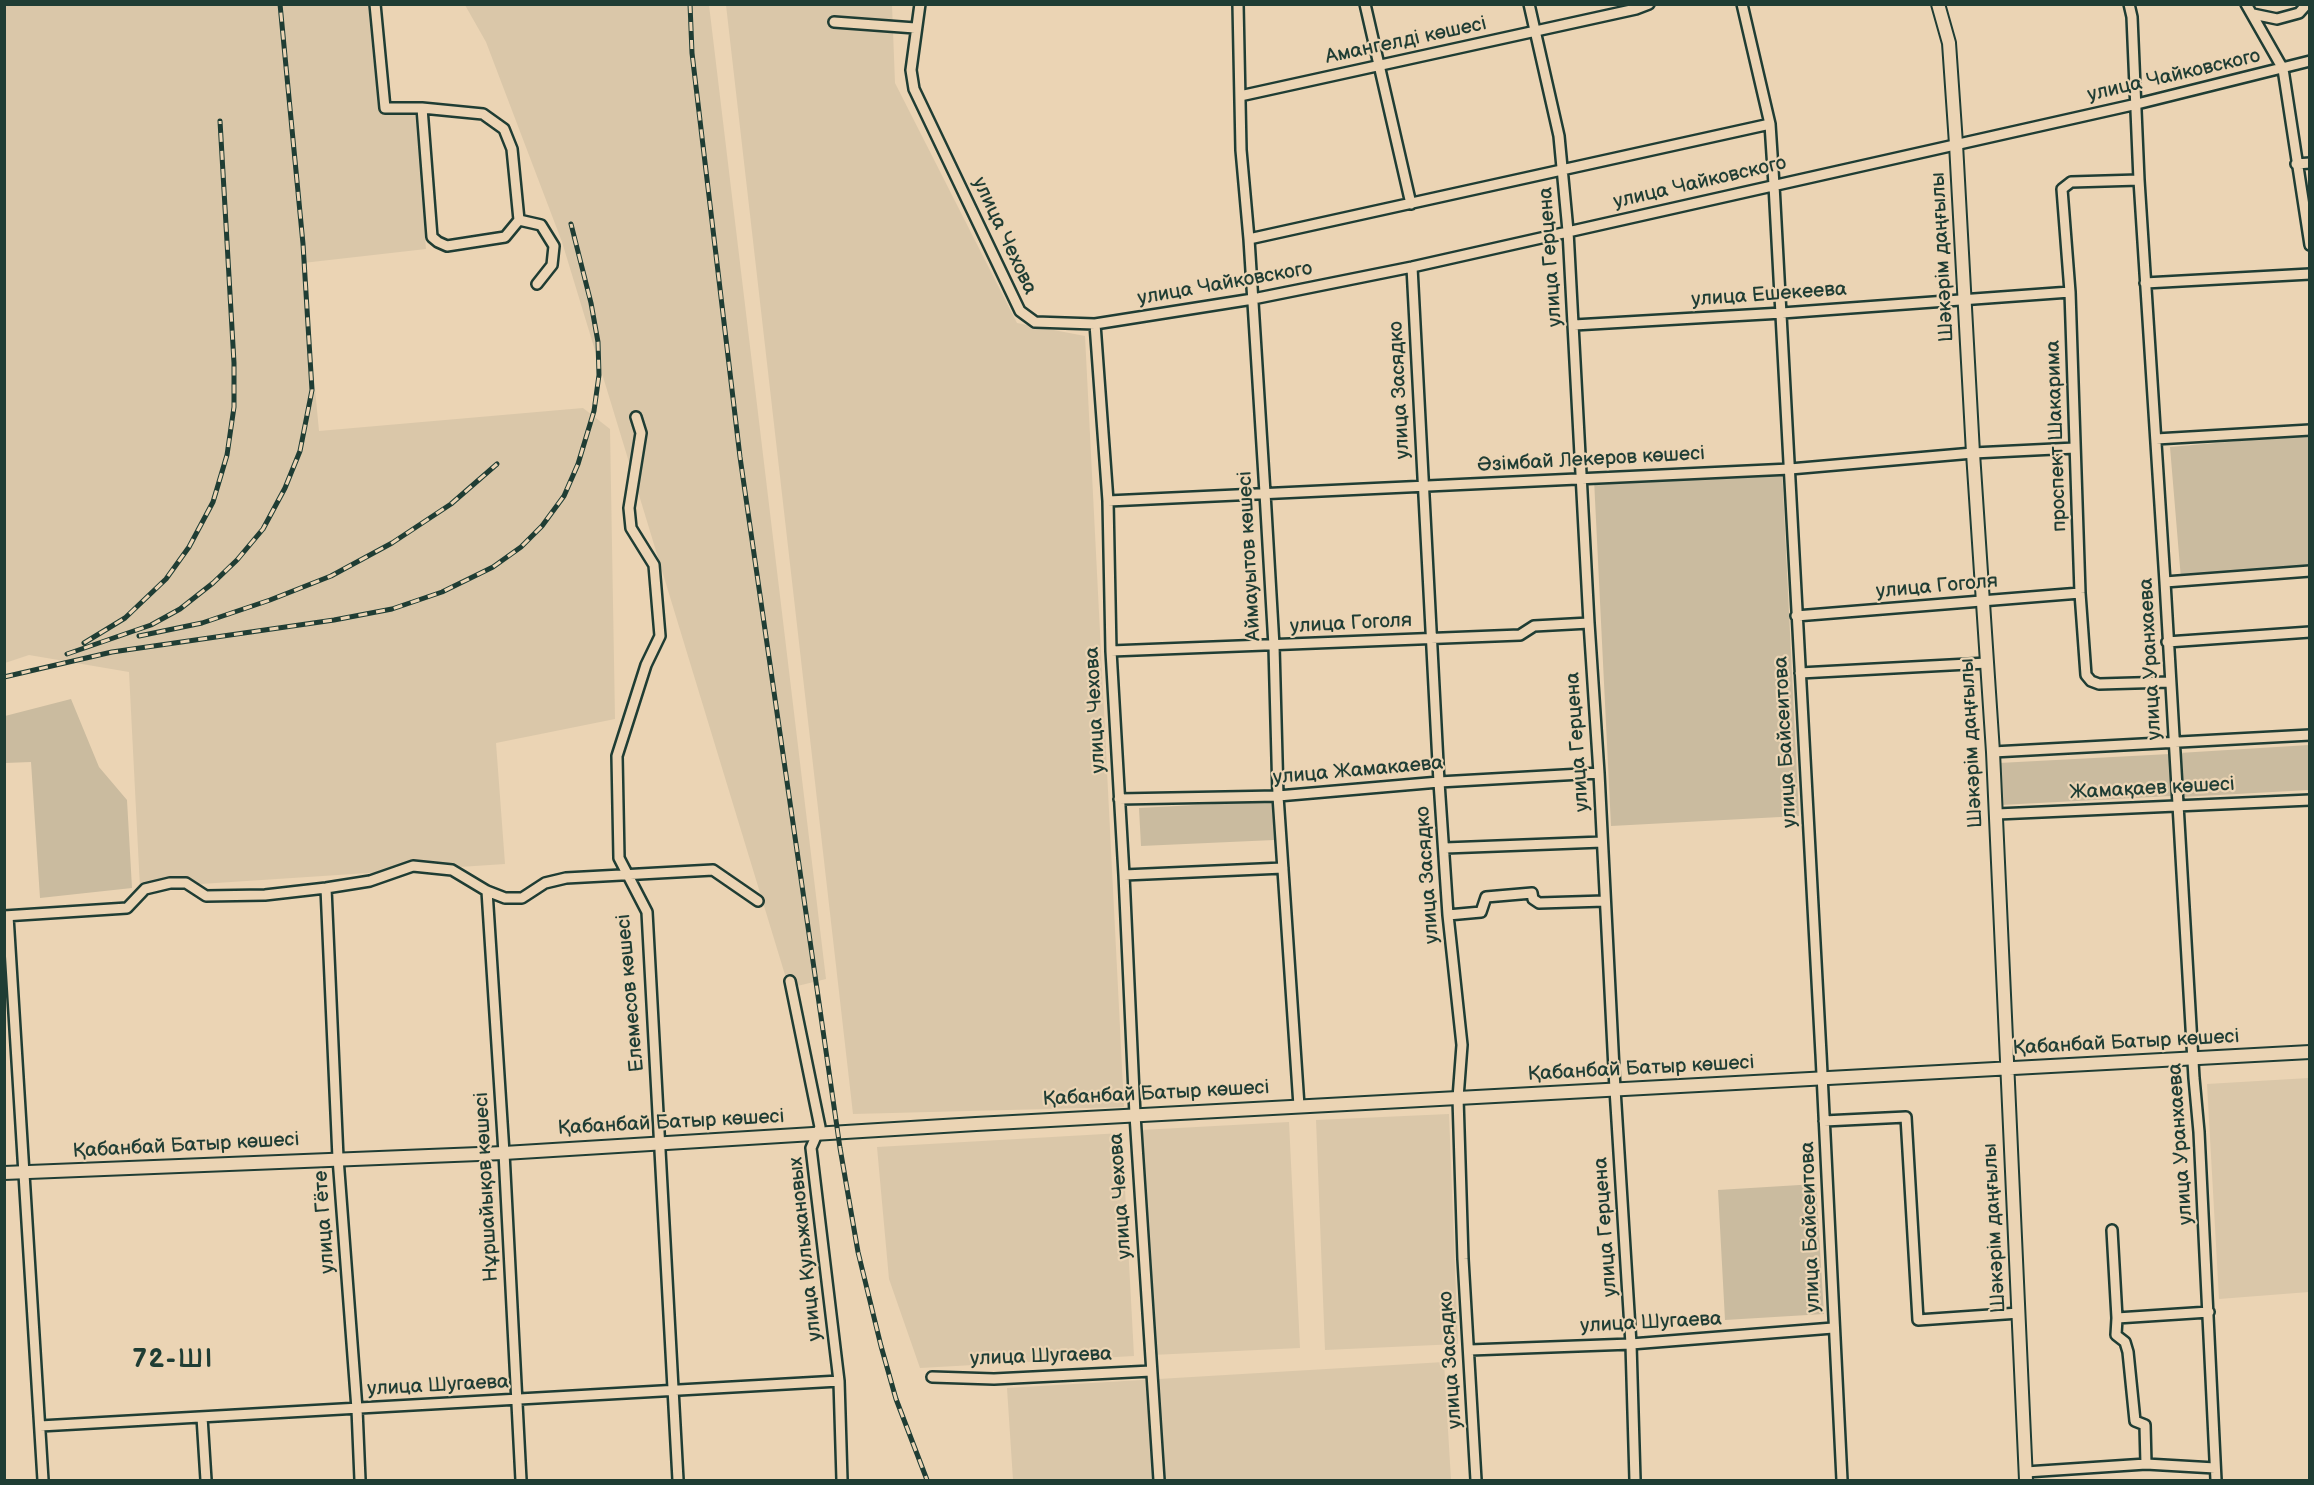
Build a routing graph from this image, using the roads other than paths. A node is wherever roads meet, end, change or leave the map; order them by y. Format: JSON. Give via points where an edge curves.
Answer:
{"nodes":[{"id":1,"x":375,"y":4,"type":"edge"},
{"id":2,"x":920,"y":4,"type":"edge"},
{"id":3,"x":1238,"y":4,"type":"edge"},
{"id":4,"x":1365,"y":4,"type":"edge"},
{"id":5,"x":1529,"y":4,"type":"edge"},
{"id":6,"x":1649,"y":4,"type":"edge"},
{"id":7,"x":1742,"y":4,"type":"edge"},
{"id":8,"x":1938,"y":4,"type":"edge"},
{"id":9,"x":2129,"y":4,"type":"edge"},
{"id":10,"x":2246,"y":4,"type":"edge"},
{"id":11,"x":2307,"y":4,"type":"edge"},
{"id":12,"x":2253,"y":14,"type":"junction"},
{"id":13,"x":834,"y":22,"type":"dead end"},
{"id":14,"x":915,"y":28,"type":"junction"},
{"id":15,"x":1535,"y":32,"type":"junction"},
{"id":16,"x":2310,"y":61,"type":"edge"},
{"id":17,"x":1379,"y":66,"type":"junction"},
{"id":18,"x":2283,"y":69,"type":"junction"},
{"id":19,"x":1240,"y":96,"type":"junction"},
{"id":20,"x":2137,"y":104,"type":"junction"},
{"id":21,"x":422,"y":108,"type":"junction"},
{"id":22,"x":1770,"y":124,"type":"junction"},
{"id":23,"x":1956,"y":144,"type":"junction"},
{"id":24,"x":2310,"y":163,"type":"edge"},
{"id":25,"x":2296,"y":164,"type":"junction"},
{"id":26,"x":1562,"y":171,"type":"junction"},
{"id":27,"x":2139,"y":180,"type":"junction"},
{"id":28,"x":1774,"y":185,"type":"junction"},
{"id":29,"x":1411,"y":204,"type":"junction"},
{"id":30,"x":519,"y":220,"type":"junction"},
{"id":31,"x":1568,"y":231,"type":"junction"},
{"id":32,"x":1249,"y":239,"type":"junction"},
{"id":33,"x":2310,"y":245,"type":"edge"},
{"id":34,"x":1412,"y":267,"type":"junction"},
{"id":35,"x":2310,"y":274,"type":"edge"},
{"id":36,"x":2145,"y":283,"type":"junction"},
{"id":37,"x":537,"y":284,"type":"dead end"},
{"id":38,"x":2070,"y":292,"type":"junction"},
{"id":39,"x":1966,"y":299,"type":"junction"},
{"id":40,"x":1253,"y":300,"type":"junction"},
{"id":41,"x":1782,"y":313,"type":"junction"},
{"id":42,"x":1095,"y":324,"type":"junction"},
{"id":43,"x":1574,"y":325,"type":"junction"},
{"id":44,"x":636,"y":417,"type":"dead end"},
{"id":45,"x":2310,"y":430,"type":"edge"},
{"id":46,"x":2156,"y":438,"type":"junction"},
{"id":47,"x":2075,"y":448,"type":"junction"},
{"id":48,"x":1973,"y":453,"type":"junction"},
{"id":49,"x":1790,"y":469,"type":"junction"},
{"id":50,"x":1583,"y":480,"type":"junction"},
{"id":51,"x":1423,"y":486,"type":"junction"},
{"id":52,"x":1265,"y":493,"type":"junction"},
{"id":53,"x":1108,"y":501,"type":"junction"},
{"id":54,"x":2310,"y":571,"type":"edge"},
{"id":55,"x":2165,"y":582,"type":"junction"},
{"id":56,"x":2080,"y":593,"type":"junction"},
{"id":57,"x":1983,"y":601,"type":"junction"},
{"id":58,"x":1796,"y":616,"type":"junction"},
{"id":59,"x":1589,"y":623,"type":"junction"},
{"id":60,"x":2310,"y":632,"type":"edge"},
{"id":61,"x":1431,"y":638,"type":"junction"},
{"id":62,"x":2167,"y":642,"type":"junction"},
{"id":63,"x":1274,"y":646,"type":"junction"},
{"id":64,"x":1111,"y":651,"type":"junction"},
{"id":65,"x":1987,"y":663,"type":"junction"},
{"id":66,"x":1800,"y":673,"type":"junction"},
{"id":67,"x":2170,"y":682,"type":"junction"},
{"id":68,"x":2310,"y":735,"type":"edge"},
{"id":69,"x":2174,"y":742,"type":"junction"},
{"id":70,"x":1993,"y":752,"type":"junction"},
{"id":71,"x":1599,"y":773,"type":"junction"},
{"id":72,"x":1439,"y":782,"type":"junction"},
{"id":73,"x":1278,"y":796,"type":"junction"},
{"id":74,"x":1119,"y":799,"type":"junction"},
{"id":75,"x":2310,"y":800,"type":"edge"},
{"id":76,"x":2177,"y":806,"type":"junction"},
{"id":77,"x":1996,"y":814,"type":"junction"},
{"id":78,"x":1602,"y":842,"type":"junction"},
{"id":79,"x":1445,"y":848,"type":"junction"},
{"id":80,"x":1283,"y":868,"type":"junction"},
{"id":81,"x":1124,"y":874,"type":"junction"},
{"id":82,"x":627,"y":875,"type":"junction"},
{"id":83,"x":326,"y":888,"type":"junction"},
{"id":84,"x":487,"y":891,"type":"junction"},
{"id":85,"x":758,"y":901,"type":"dead end"},
{"id":86,"x":1605,"y":901,"type":"junction"},
{"id":87,"x":1448,"y":915,"type":"junction"},
{"id":88,"x":6,"y":916,"type":"edge"},
{"id":89,"x":790,"y":981,"type":"dead end"},
{"id":90,"x":2310,"y":1052,"type":"edge"},
{"id":91,"x":2193,"y":1058,"type":"junction"},
{"id":92,"x":2006,"y":1070,"type":"junction"},
{"id":93,"x":1823,"y":1078,"type":"junction"},
{"id":94,"x":1615,"y":1089,"type":"junction"},
{"id":95,"x":1458,"y":1098,"type":"junction"},
{"id":96,"x":1299,"y":1106,"type":"junction"},
{"id":97,"x":1134,"y":1115,"type":"junction"},
{"id":98,"x":1824,"y":1120,"type":"junction"},
{"id":99,"x":818,"y":1134,"type":"junction"},
{"id":100,"x":660,"y":1143,"type":"junction"},
{"id":101,"x":504,"y":1153,"type":"junction"},
{"id":102,"x":338,"y":1158,"type":"junction"},
{"id":103,"x":25,"y":1172,"type":"junction"},
{"id":104,"x":4,"y":1173,"type":"edge"},
{"id":105,"x":2112,"y":1230,"type":"dead end"},
{"id":106,"x":2209,"y":1312,"type":"junction"},
{"id":107,"x":2019,"y":1313,"type":"junction"},
{"id":108,"x":2117,"y":1318,"type":"junction"},
{"id":109,"x":1833,"y":1328,"type":"junction"},
{"id":110,"x":1631,"y":1344,"type":"junction"},
{"id":111,"x":1470,"y":1350,"type":"junction"},
{"id":112,"x":1151,"y":1371,"type":"junction"},
{"id":113,"x":932,"y":1377,"type":"dead end"},
{"id":114,"x":839,"y":1381,"type":"junction"},
{"id":115,"x":674,"y":1391,"type":"junction"},
{"id":116,"x":516,"y":1400,"type":"junction"},
{"id":117,"x":357,"y":1409,"type":"junction"},
{"id":118,"x":202,"y":1417,"type":"junction"},
{"id":119,"x":40,"y":1426,"type":"junction"},
{"id":120,"x":2146,"y":1464,"type":"junction"},
{"id":121,"x":2215,"y":1468,"type":"junction"},
{"id":122,"x":2026,"y":1476,"type":"edge"},
{"id":123,"x":43,"y":1480,"type":"edge"},
{"id":124,"x":206,"y":1480,"type":"edge"},
{"id":125,"x":360,"y":1480,"type":"edge"},
{"id":126,"x":521,"y":1480,"type":"edge"},
{"id":127,"x":678,"y":1480,"type":"edge"},
{"id":128,"x":842,"y":1480,"type":"edge"},
{"id":129,"x":1159,"y":1480,"type":"edge"},
{"id":130,"x":1476,"y":1480,"type":"edge"},
{"id":131,"x":1635,"y":1480,"type":"edge"},
{"id":132,"x":1842,"y":1480,"type":"edge"},
{"id":133,"x":2216,"y":1480,"type":"edge"}],
"edges":[{"from":1,"to":21,"type":"street","via":[[386,108]]},
{"from":2,"to":14,"type":"street","name":"улица Чехова"},
{"from":3,"to":19,"type":"street","name":"Аймауытов көшесі"},
{"from":4,"to":17,"type":"street"},
{"from":5,"to":15,"type":"street","name":"улица Герцена"},
{"from":6,"to":15,"type":"street","name":"Амангелді көшесі"},
{"from":7,"to":22,"type":"street","name":"улица Байсеитова"},
{"from":8,"to":23,"type":"main road","name":"Шәкәрім даңғылы","via":[[1949,43]]},
{"from":9,"to":20,"type":"street","name":"улица Уранхаева"},
{"from":10,"to":12,"type":"street"},
{"from":11,"to":12,"type":"street","via":[[2299,13],[2277,20]]},
{"from":12,"to":18,"type":"street"},
{"from":13,"to":14,"type":"street"},
{"from":14,"to":42,"type":"street","name":"улица Чехова","via":[[911,70],[914,89],[1020,311],[1035,322]]},
{"from":15,"to":17,"type":"street","name":"Амангелді көшесі"},
{"from":15,"to":26,"type":"street","name":"улица Герцена","via":[[1559,136]]},
{"from":16,"to":18,"type":"street","name":"улица Чайковского"},
{"from":17,"to":19,"type":"street","name":"Амангелді көшесі"},
{"from":17,"to":29,"type":"street"},
{"from":18,"to":20,"type":"street","name":"улица Чайковского"},
{"from":18,"to":25,"type":"street"},
{"from":19,"to":32,"type":"street","name":"Аймауытов көшесі"},
{"from":20,"to":23,"type":"street","name":"улица Чайковского"},
{"from":20,"to":27,"type":"street","name":"улица Уранхаева"},
{"from":21,"to":30,"type":"street","via":[[483,114],[504,129],[512,149]]},
{"from":21,"to":30,"type":"street","via":[[432,237],[447,246],[497,239],[505,237]]},
{"from":22,"to":26,"type":"street"},
{"from":22,"to":28,"type":"street","name":"улица Байсеитова"},
{"from":23,"to":28,"type":"street","name":"улица Чайковского"},
{"from":23,"to":39,"type":"main road","name":"Шәкәрім даңғылы"},
{"from":24,"to":25,"type":"street"},
{"from":25,"to":33,"type":"street"},
{"from":26,"to":29,"type":"street"},
{"from":26,"to":31,"type":"street","name":"улица Герцена"},
{"from":27,"to":36,"type":"street","name":"улица Уранхаева"},
{"from":27,"to":38,"type":"street","name":"проспект Шакарима","via":[[2070,182],[2062,189]]},
{"from":28,"to":31,"type":"street","name":"улица Чайковского"},
{"from":28,"to":41,"type":"street","name":"улица Байсеитова"},
{"from":29,"to":32,"type":"street"},
{"from":30,"to":37,"type":"street","via":[[541,225],[554,246],[552,265]]},
{"from":31,"to":34,"type":"street","name":"улица Чайковского"},
{"from":31,"to":43,"type":"street","name":"улица Герцена"},
{"from":32,"to":40,"type":"street","name":"Аймауытов көшесі"},
{"from":34,"to":40,"type":"street","name":"улица Чайковского"},
{"from":34,"to":51,"type":"street","name":"улица Засядко"},
{"from":35,"to":36,"type":"street"},
{"from":36,"to":46,"type":"street","name":"улица Уранхаева"},
{"from":38,"to":39,"type":"street","name":"улица Ешекеева"},
{"from":38,"to":47,"type":"street","name":"проспект Шакарима"},
{"from":39,"to":41,"type":"street","name":"улица Ешекеева"},
{"from":39,"to":48,"type":"main road","name":"Шәкәрім даңғылы"},
{"from":40,"to":42,"type":"street","name":"улица Чайковского"},
{"from":40,"to":52,"type":"street","name":"Аймауытов көшесі"},
{"from":41,"to":43,"type":"street","name":"улица Ешекеева"},
{"from":41,"to":49,"type":"street","name":"улица Байсеитова"},
{"from":42,"to":53,"type":"street","name":"улица Чехова"},
{"from":43,"to":50,"type":"street","name":"улица Герцена"},
{"from":44,"to":82,"type":"street","name":"Елемесов көшесі","via":[[641,433],[629,508],[631,528],[654,565],[660,636],[646,665],[617,756],[619,858]]},
{"from":45,"to":46,"type":"street"},
{"from":46,"to":55,"type":"street","name":"улица Уранхаева"},
{"from":47,"to":48,"type":"street","name":"Әзімбай Лекеров көшесі"},
{"from":47,"to":56,"type":"street","name":"проспект Шакарима"},
{"from":48,"to":49,"type":"street","name":"Әзімбай Лекеров көшесі"},
{"from":48,"to":57,"type":"main road","name":"Шәкәрім даңғылы"},
{"from":49,"to":50,"type":"street","name":"Әзімбай Лекеров көшесі"},
{"from":49,"to":58,"type":"street","name":"улица Байсеитова"},
{"from":50,"to":51,"type":"street","name":"Әзімбай Лекеров көшесі"},
{"from":50,"to":59,"type":"street","name":"улица Герцена"},
{"from":51,"to":52,"type":"street","name":"Әзімбай Лекеров көшесі"},
{"from":51,"to":61,"type":"street","name":"улица Засядко"},
{"from":52,"to":53,"type":"street","name":"Әзімбай Лекеров көшесі"},
{"from":52,"to":63,"type":"street","name":"Аймауытов көшесі"},
{"from":53,"to":64,"type":"street","name":"улица Чехова"},
{"from":54,"to":55,"type":"street"},
{"from":55,"to":62,"type":"street","name":"улица Уранхаева"},
{"from":56,"to":57,"type":"street","name":"улица Гоголя"},
{"from":56,"to":67,"type":"street","name":"проспект Шакарима","via":[[2086,675],[2091,681]]},
{"from":57,"to":58,"type":"street","name":"улица Гоголя"},
{"from":57,"to":65,"type":"main road","name":"Шәкәрім даңғылы"},
{"from":58,"to":66,"type":"street","name":"улица Байсеитова"},
{"from":59,"to":61,"type":"street","name":"улица Гоголя","via":[[1534,626],[1520,635]]},
{"from":59,"to":71,"type":"street","name":"улица Герцена"},
{"from":60,"to":62,"type":"street"},
{"from":61,"to":63,"type":"street","name":"улица Гоголя"},
{"from":61,"to":72,"type":"street","name":"улица Засядко"},
{"from":62,"to":67,"type":"street","name":"улица Уранхаева"},
{"from":63,"to":64,"type":"street","name":"улица Гоголя"},
{"from":63,"to":73,"type":"street","name":"Аймауытов көшесі"},
{"from":64,"to":74,"type":"street","name":"улица Чехова"},
{"from":65,"to":66,"type":"street"},
{"from":65,"to":70,"type":"main road","name":"Шәкәрім даңғылы"},
{"from":66,"to":93,"type":"street","name":"улица Байсеитова"},
{"from":67,"to":69,"type":"street","name":"улица Уранхаева"},
{"from":68,"to":69,"type":"street"},
{"from":69,"to":70,"type":"street"},
{"from":69,"to":76,"type":"street","name":"улица Уранхаева"},
{"from":70,"to":77,"type":"main road","name":"Шәкәрім даңғылы"},
{"from":71,"to":72,"type":"street","name":"улица Жамакаева"},
{"from":71,"to":78,"type":"street","name":"улица Герцена"},
{"from":72,"to":73,"type":"street","name":"улица Жамакаева"},
{"from":72,"to":79,"type":"street","name":"улица Засядко"},
{"from":73,"to":74,"type":"street","name":"улица Жамакаева"},
{"from":73,"to":80,"type":"street","name":"Аймауытов көшесі"},
{"from":74,"to":81,"type":"street","name":"улица Чехова"},
{"from":75,"to":76,"type":"street","name":"Жамақаев көшесі"},
{"from":76,"to":77,"type":"street","name":"Жамақаев көшесі"},
{"from":76,"to":91,"type":"street","name":"улица Уранхаева"},
{"from":77,"to":92,"type":"main road","name":"Шәкәрім даңғылы"},
{"from":78,"to":79,"type":"street"},
{"from":78,"to":86,"type":"street","name":"улица Герцена"},
{"from":79,"to":87,"type":"street","name":"улица Засядко"},
{"from":80,"to":81,"type":"street"},
{"from":80,"to":96,"type":"street","name":"Аймауытов көшесі"},
{"from":81,"to":97,"type":"street","name":"улица Чехова"},
{"from":82,"to":84,"type":"street","via":[[566,878],[545,883],[522,898],[505,898]]},
{"from":82,"to":85,"type":"street","via":[[713,870]]},
{"from":82,"to":100,"type":"street","name":"Елемесов көшесі","via":[[647,912]]},
{"from":83,"to":84,"type":"street","via":[[370,881],[413,866],[452,870]]},
{"from":83,"to":88,"type":"street","via":[[206,896],[186,883],[170,883],[145,889],[127,908]]},
{"from":83,"to":102,"type":"street","name":"улица Гёте"},
{"from":84,"to":101,"type":"street","name":"Нұршайықов көшесі"},
{"from":86,"to":87,"type":"street","via":[[1539,903],[1532,893],[1486,897],[1481,912]]},
{"from":86,"to":94,"type":"street","name":"улица Герцена"},
{"from":87,"to":95,"type":"street","name":"улица Засядко","via":[[1462,1045]]},
{"from":88,"to":103,"type":"street"},
{"from":89,"to":99,"type":"street","name":"улица Кульжановых","via":[[820,1127]]},
{"from":90,"to":91,"type":"main road","name":"Қабанбай Батыр көшесі"},
{"from":91,"to":92,"type":"main road","name":"Қабанбай Батыр көшесі"},
{"from":91,"to":106,"type":"street","name":"улица Уранхаева"},
{"from":92,"to":93,"type":"main road","name":"Қабанбай Батыр көшесі"},
{"from":92,"to":107,"type":"main road","name":"Шәкәрім даңғылы"},
{"from":93,"to":94,"type":"main road","name":"Қабанбай Батыр көшесі"},
{"from":93,"to":98,"type":"street","name":"улица Байсеитова"},
{"from":94,"to":95,"type":"main road","name":"Қабанбай Батыр көшесі"},
{"from":94,"to":110,"type":"street","name":"улица Герцена"},
{"from":95,"to":96,"type":"main road","name":"Қабанбай Батыр көшесі"},
{"from":95,"to":111,"type":"street","name":"улица Засядко"},
{"from":96,"to":97,"type":"main road","name":"Қабанбай Батыр көшесі"},
{"from":97,"to":99,"type":"main road","name":"Қабанбай Батыр көшесі"},
{"from":97,"to":112,"type":"street","name":"улица Чехова"},
{"from":98,"to":107,"type":"street","via":[[1906,1117],[1918,1320]]},
{"from":98,"to":109,"type":"street","name":"улица Байсеитова"},
{"from":99,"to":100,"type":"main road","name":"Қабанбай Батыр көшесі"},
{"from":99,"to":114,"type":"street","name":"улица Кульжановых","via":[[812,1148]]},
{"from":100,"to":101,"type":"main road","name":"Қабанбай Батыр көшесі"},
{"from":100,"to":115,"type":"street","name":"Елемесов көшесі"},
{"from":101,"to":102,"type":"main road","name":"Қабанбай Батыр көшесі"},
{"from":101,"to":116,"type":"street","name":"Нұршайықов көшесі"},
{"from":102,"to":103,"type":"main road","name":"Қабанбай Батыр көшесі"},
{"from":102,"to":117,"type":"street","name":"улица Гёте"},
{"from":103,"to":104,"type":"main road","name":"Қабанбай Батыр көшесі"},
{"from":103,"to":119,"type":"street"},
{"from":105,"to":108,"type":"street"},
{"from":106,"to":108,"type":"street"},
{"from":106,"to":121,"type":"street","name":"улица Уранхаева"},
{"from":107,"to":122,"type":"main road","name":"Шәкәрім даңғылы"},
{"from":108,"to":120,"type":"street","via":[[2116,1335],[2125,1342],[2128,1352],[2134,1421],[2145,1425]]},
{"from":109,"to":110,"type":"street","name":"улица Шугаева"},
{"from":109,"to":132,"type":"street","name":"улица Байсеитова"},
{"from":110,"to":111,"type":"street","name":"улица Шугаева"},
{"from":110,"to":131,"type":"street","name":"улица Герцена"},
{"from":111,"to":130,"type":"street","name":"улица Засядко"},
{"from":112,"to":113,"type":"street","name":"улица Шугаева","via":[[994,1379]]},
{"from":112,"to":129,"type":"street","name":"улица Чехова"},
{"from":114,"to":115,"type":"street","name":"улица Шугаева"},
{"from":114,"to":128,"type":"street","name":"улица Кульжановых"},
{"from":115,"to":116,"type":"street","name":"улица Шугаева"},
{"from":115,"to":127,"type":"street","name":"Елемесов көшесі"},
{"from":116,"to":117,"type":"street","name":"улица Шугаева"},
{"from":116,"to":126,"type":"street","name":"Нұршайықов көшесі"},
{"from":117,"to":118,"type":"street","name":"улица Шугаева"},
{"from":117,"to":125,"type":"street","name":"улица Гёте"},
{"from":118,"to":119,"type":"street","name":"улица Шугаева"},
{"from":118,"to":124,"type":"street"},
{"from":119,"to":123,"type":"street"},
{"from":120,"to":121,"type":"street"},
{"from":120,"to":122,"type":"street"},
{"from":121,"to":133,"type":"street","name":"улица Уранхаева"}]}
